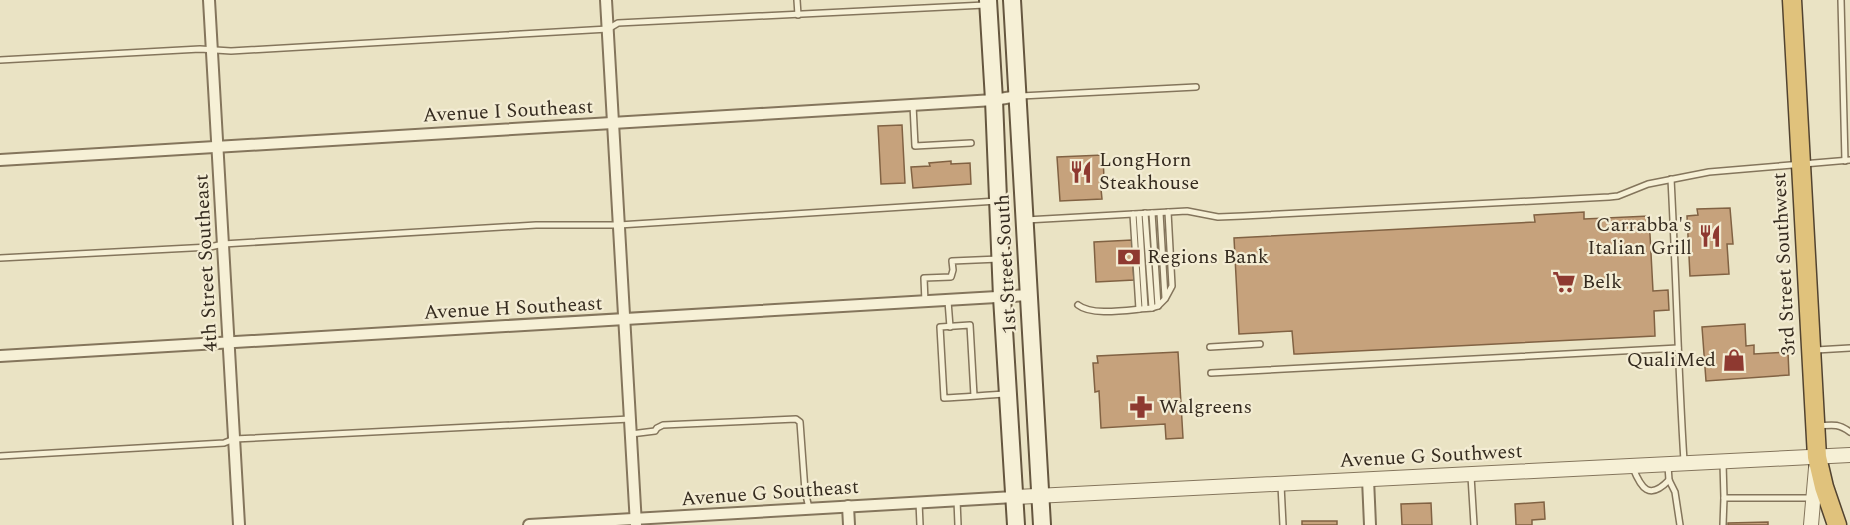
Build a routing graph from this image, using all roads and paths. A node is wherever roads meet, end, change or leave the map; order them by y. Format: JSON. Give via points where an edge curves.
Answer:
{"nodes":[{"id":1,"x":209,"y":0,"type":"edge"},
{"id":2,"x":606,"y":0,"type":"edge"},
{"id":3,"x":797,"y":0,"type":"edge"},
{"id":4,"x":1012,"y":0,"type":"edge"},
{"id":5,"x":1791,"y":0,"type":"edge"},
{"id":6,"x":1841,"y":0,"type":"edge"},
{"id":7,"x":988,"y":3,"type":"edge"},
{"id":8,"x":798,"y":15,"type":"junction"},
{"id":9,"x":608,"y":29,"type":"junction"},
{"id":10,"x":1842,"y":41,"type":"junction"},
{"id":11,"x":1850,"y":41,"type":"edge"},
{"id":12,"x":212,"y":49,"type":"junction"},
{"id":13,"x":0,"y":60,"type":"edge"},
{"id":14,"x":1196,"y":87,"type":"dead end"},
{"id":15,"x":1018,"y":96,"type":"junction"},
{"id":16,"x":994,"y":100,"type":"junction"},
{"id":17,"x":913,"y":105,"type":"junction"},
{"id":18,"x":613,"y":124,"type":"junction"},
{"id":19,"x":971,"y":143,"type":"dead end"},
{"id":20,"x":217,"y":146,"type":"junction"},
{"id":21,"x":0,"y":160,"type":"edge"},
{"id":22,"x":1847,"y":160,"type":"edge"},
{"id":23,"x":1801,"y":165,"type":"junction"},
{"id":24,"x":1671,"y":178,"type":"junction"},
{"id":25,"x":998,"y":201,"type":"junction"},
{"id":26,"x":1168,"y":212,"type":"junction"},
{"id":27,"x":1160,"y":213,"type":"junction"},
{"id":28,"x":1142,"y":214,"type":"junction"},
{"id":29,"x":1024,"y":220,"type":"junction"},
{"id":30,"x":619,"y":225,"type":"junction"},
{"id":31,"x":223,"y":244,"type":"junction"},
{"id":32,"x":0,"y":258,"type":"edge"},
{"id":33,"x":1000,"y":259,"type":"junction"},
{"id":34,"x":1029,"y":295,"type":"junction"},
{"id":35,"x":1002,"y":297,"type":"junction"},
{"id":36,"x":1165,"y":299,"type":"junction"},
{"id":37,"x":948,"y":301,"type":"junction"},
{"id":38,"x":925,"y":302,"type":"junction"},
{"id":39,"x":1078,"y":305,"type":"dead end"},
{"id":40,"x":1158,"y":306,"type":"junction"},
{"id":41,"x":1145,"y":308,"type":"junction"},
{"id":42,"x":624,"y":320,"type":"junction"},
{"id":43,"x":950,"y":327,"type":"junction"},
{"id":44,"x":228,"y":342,"type":"junction"},
{"id":45,"x":1260,"y":344,"type":"dead end"},
{"id":46,"x":1210,"y":347,"type":"dead end"},
{"id":47,"x":1678,"y":348,"type":"junction"},
{"id":48,"x":1850,"y":348,"type":"edge"},
{"id":49,"x":1811,"y":350,"type":"junction"},
{"id":50,"x":0,"y":356,"type":"edge"},
{"id":51,"x":1211,"y":373,"type":"dead end"},
{"id":52,"x":1008,"y":394,"type":"junction"},
{"id":53,"x":974,"y":396,"type":"junction"},
{"id":54,"x":630,"y":419,"type":"junction"},
{"id":55,"x":1816,"y":426,"type":"junction"},
{"id":56,"x":1850,"y":432,"type":"edge"},
{"id":57,"x":631,"y":434,"type":"junction"},
{"id":58,"x":234,"y":439,"type":"junction"},
{"id":59,"x":1850,"y":455,"type":"edge"},
{"id":60,"x":0,"y":456,"type":"edge"},
{"id":61,"x":1817,"y":457,"type":"junction"},
{"id":62,"x":1723,"y":462,"type":"junction"},
{"id":63,"x":1668,"y":464,"type":"junction"},
{"id":64,"x":1684,"y":464,"type":"junction"},
{"id":65,"x":1632,"y":466,"type":"junction"},
{"id":66,"x":1470,"y":474,"type":"junction"},
{"id":67,"x":1368,"y":479,"type":"junction"},
{"id":68,"x":1669,"y":480,"type":"junction"},
{"id":69,"x":1281,"y":483,"type":"junction"},
{"id":70,"x":1041,"y":496,"type":"junction"},
{"id":71,"x":1014,"y":497,"type":"junction"},
{"id":72,"x":1724,"y":498,"type":"junction"},
{"id":73,"x":1812,"y":498,"type":"junction"},
{"id":74,"x":957,"y":500,"type":"junction"},
{"id":75,"x":919,"y":502,"type":"junction"},
{"id":76,"x":848,"y":506,"type":"junction"},
{"id":77,"x":809,"y":508,"type":"junction"},
{"id":78,"x":635,"y":522,"type":"edge"},
{"id":79,"x":239,"y":525,"type":"edge"},
{"id":80,"x":529,"y":525,"type":"edge"},
{"id":81,"x":849,"y":525,"type":"edge"},
{"id":82,"x":920,"y":525,"type":"edge"},
{"id":83,"x":958,"y":525,"type":"edge"},
{"id":84,"x":1016,"y":525,"type":"edge"},
{"id":85,"x":1042,"y":525,"type":"edge"},
{"id":86,"x":1283,"y":525,"type":"edge"},
{"id":87,"x":1370,"y":525,"type":"edge"},
{"id":88,"x":1474,"y":525,"type":"edge"},
{"id":89,"x":1680,"y":525,"type":"edge"},
{"id":90,"x":1723,"y":525,"type":"edge"},
{"id":91,"x":1810,"y":525,"type":"edge"},
{"id":92,"x":1837,"y":525,"type":"edge"}],
"edges":[{"from":1,"to":12,"type":"street","name":"4th Street Southeast"},
{"from":2,"to":9,"type":"street"},
{"from":3,"to":8,"type":"lane"},
{"from":4,"to":15,"type":"main road","name":"1st Street South"},
{"from":5,"to":23,"type":"highway","name":"3rd Street Southwest"},
{"from":6,"to":10,"type":"lane"},
{"from":7,"to":8,"type":"lane"},
{"from":7,"to":16,"type":"main road","name":"1st Street South"},
{"from":8,"to":9,"type":"lane","via":[[618,23]]},
{"from":9,"to":12,"type":"lane"},
{"from":9,"to":18,"type":"street"},
{"from":10,"to":11,"type":"lane"},
{"from":10,"to":22,"type":"lane"},
{"from":12,"to":13,"type":"lane"},
{"from":12,"to":20,"type":"street","name":"4th Street Southeast"},
{"from":14,"to":15,"type":"lane"},
{"from":15,"to":16,"type":"street","name":"Avenue I Southeast"},
{"from":15,"to":29,"type":"main road","name":"1st Street South"},
{"from":16,"to":17,"type":"street","name":"Avenue I Southeast"},
{"from":16,"to":25,"type":"main road","name":"1st Street South"},
{"from":17,"to":18,"type":"street","name":"Avenue I Southeast"},
{"from":17,"to":19,"type":"lane","via":[[915,146]]},
{"from":18,"to":20,"type":"street","name":"Avenue I Southeast"},
{"from":18,"to":30,"type":"street"},
{"from":20,"to":21,"type":"street","name":"Avenue I Southeast"},
{"from":20,"to":31,"type":"street","name":"4th Street Southeast"},
{"from":22,"to":23,"type":"lane"},
{"from":23,"to":24,"type":"lane"},
{"from":23,"to":49,"type":"highway","name":"3rd Street Southwest"},
{"from":24,"to":26,"type":"lane","via":[[1609,197],[1218,217]]},
{"from":24,"to":47,"type":"lane"},
{"from":25,"to":30,"type":"lane"},
{"from":25,"to":33,"type":"main road","name":"1st Street South"},
{"from":26,"to":27,"type":"lane"},
{"from":26,"to":36,"type":"lane","via":[[1172,286]]},
{"from":27,"to":28,"type":"lane"},
{"from":27,"to":36,"type":"lane"},
{"from":28,"to":29,"type":"lane"},
{"from":28,"to":40,"type":"lane"},
{"from":28,"to":41,"type":"lane"},
{"from":28,"to":41,"type":"lane"},
{"from":29,"to":34,"type":"main road","name":"1st Street South"},
{"from":30,"to":31,"type":"lane","via":[[536,225]]},
{"from":30,"to":42,"type":"street"},
{"from":31,"to":32,"type":"lane"},
{"from":31,"to":44,"type":"street","name":"4th Street Southeast"},
{"from":33,"to":35,"type":"main road","name":"1st Street South"},
{"from":33,"to":38,"type":"lane","via":[[952,261],[951,277],[924,278]]},
{"from":34,"to":35,"type":"street","name":"Avenue H Southeast"},
{"from":34,"to":70,"type":"main road","name":"1st Street South"},
{"from":35,"to":37,"type":"street","name":"Avenue H Southeast"},
{"from":35,"to":52,"type":"main road","name":"1st Street South"},
{"from":36,"to":40,"type":"lane"},
{"from":37,"to":38,"type":"street","name":"Avenue H Southeast"},
{"from":37,"to":43,"type":"lane"},
{"from":38,"to":42,"type":"street","name":"Avenue H Southeast"},
{"from":39,"to":41,"type":"lane","via":[[1093,311]]},
{"from":40,"to":41,"type":"lane"},
{"from":42,"to":44,"type":"street","name":"Avenue H Southeast"},
{"from":42,"to":54,"type":"street"},
{"from":43,"to":53,"type":"lane","via":[[970,325]]},
{"from":43,"to":53,"type":"lane","via":[[940,327],[944,398]]},
{"from":44,"to":50,"type":"street","name":"Avenue H Southeast"},
{"from":44,"to":58,"type":"street","name":"4th Street Southeast"},
{"from":45,"to":46,"type":"lane"},
{"from":47,"to":51,"type":"lane"},
{"from":47,"to":64,"type":"lane"},
{"from":48,"to":49,"type":"lane"},
{"from":49,"to":55,"type":"highway","name":"3rd Street Southwest"},
{"from":52,"to":53,"type":"lane"},
{"from":52,"to":71,"type":"main road","name":"1st Street South"},
{"from":54,"to":57,"type":"street"},
{"from":54,"to":58,"type":"lane"},
{"from":55,"to":56,"type":"lane","via":[[1837,425]]},
{"from":55,"to":61,"type":"highway","name":"3rd Street Southwest"},
{"from":57,"to":77,"type":"lane","via":[[655,431],[663,425],[796,419],[800,422]]},
{"from":57,"to":78,"type":"street"},
{"from":58,"to":60,"type":"lane","via":[[224,443]]},
{"from":58,"to":79,"type":"street","name":"4th Street Southeast"},
{"from":59,"to":61,"type":"street","name":"Avenue G Southwest"},
{"from":61,"to":62,"type":"street","name":"Avenue G Southwest"},
{"from":61,"to":73,"type":"street","name":"3rd Street Southwest"},
{"from":61,"to":92,"type":"highway"},
{"from":62,"to":64,"type":"street","name":"Avenue G Southwest"},
{"from":62,"to":72,"type":"lane"},
{"from":63,"to":64,"type":"street","name":"Avenue G Southwest"},
{"from":63,"to":65,"type":"street","name":"Avenue G Southwest"},
{"from":63,"to":68,"type":"lane"},
{"from":65,"to":66,"type":"street","name":"Avenue G Southwest"},
{"from":65,"to":68,"type":"lane","via":[[1642,488],[1657,490]]},
{"from":66,"to":67,"type":"street","name":"Avenue G Southwest"},
{"from":66,"to":88,"type":"lane"},
{"from":67,"to":69,"type":"street","name":"Avenue G Southwest"},
{"from":67,"to":87,"type":"street"},
{"from":68,"to":89,"type":"lane"},
{"from":69,"to":70,"type":"street","name":"Avenue G Southwest"},
{"from":69,"to":86,"type":"lane"},
{"from":70,"to":71,"type":"street","name":"Avenue G Southwest"},
{"from":70,"to":85,"type":"main road","name":"1st Street South"},
{"from":71,"to":74,"type":"street","name":"Avenue G Southeast"},
{"from":71,"to":84,"type":"main road","name":"1st Street South"},
{"from":72,"to":73,"type":"lane"},
{"from":72,"to":90,"type":"lane"},
{"from":73,"to":91,"type":"street","name":"3rd Street Southwest"},
{"from":74,"to":75,"type":"street","name":"Avenue G Southeast"},
{"from":74,"to":83,"type":"lane"},
{"from":75,"to":76,"type":"street","name":"Avenue G Southeast"},
{"from":75,"to":82,"type":"lane"},
{"from":76,"to":77,"type":"street","name":"Avenue G Southeast"},
{"from":76,"to":81,"type":"street"},
{"from":77,"to":78,"type":"street","name":"Avenue G Southeast"},
{"from":78,"to":80,"type":"street","name":"Avenue G Southeast"}]}
